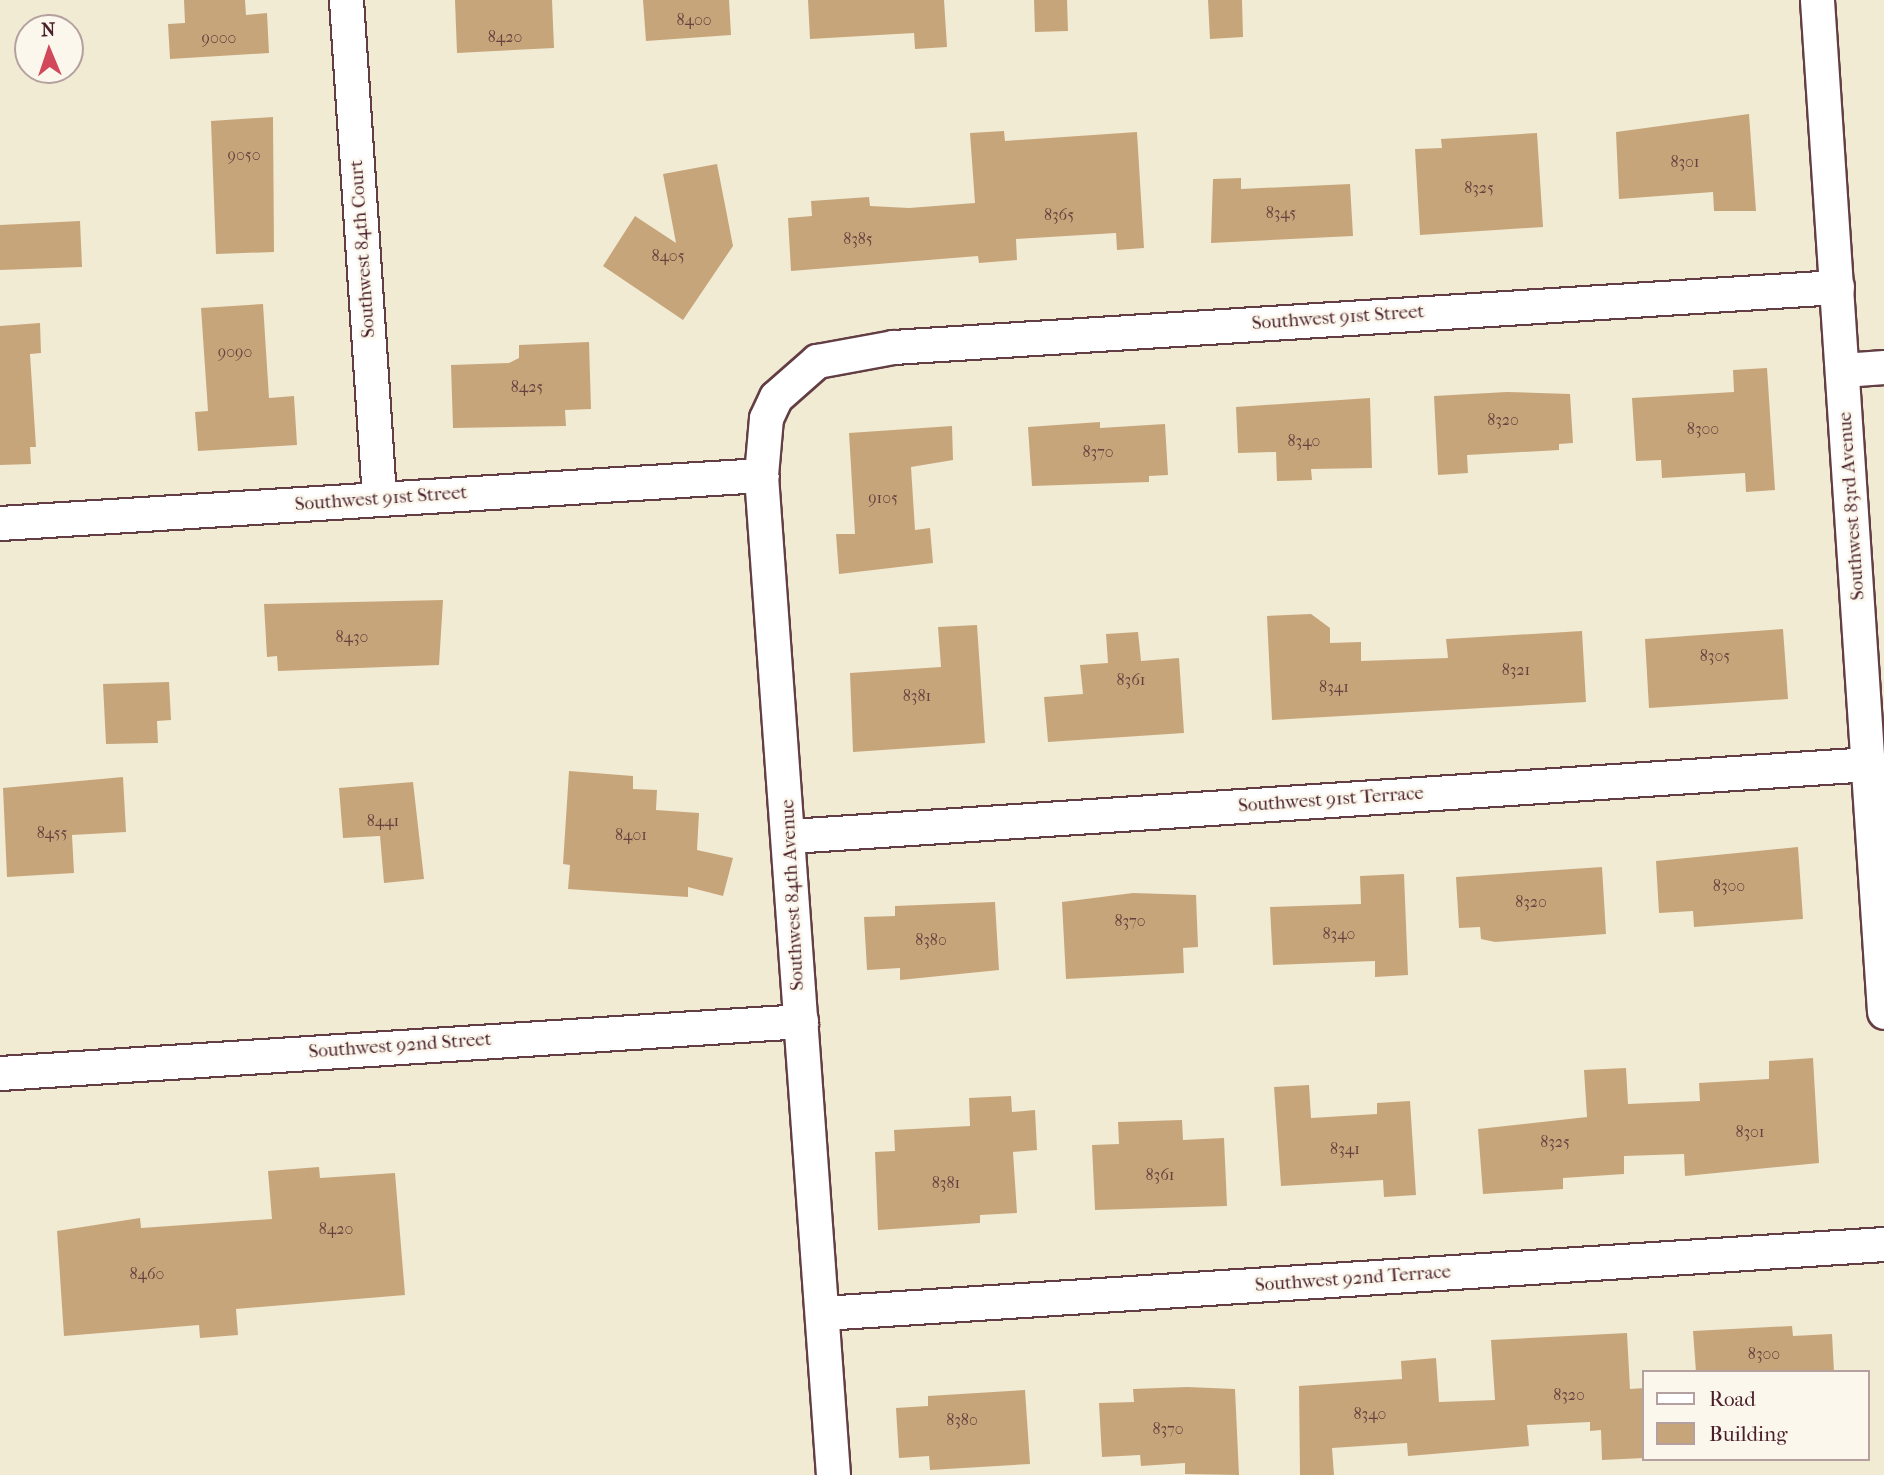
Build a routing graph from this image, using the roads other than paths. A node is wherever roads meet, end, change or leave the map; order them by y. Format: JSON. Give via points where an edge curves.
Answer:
{"nodes":[{"id":1,"x":346,"y":0,"type":"edge"},
{"id":2,"x":1817,"y":0,"type":"edge"},
{"id":3,"x":1837,"y":287,"type":"junction"},
{"id":4,"x":840,"y":353,"type":"joint"},
{"id":5,"x":1884,"y":367,"type":"edge"},
{"id":6,"x":1843,"y":370,"type":"junction"},
{"id":7,"x":761,"y":475,"type":"junction"},
{"id":8,"x":379,"y":498,"type":"junction"},
{"id":9,"x":0,"y":523,"type":"edge"},
{"id":10,"x":1870,"y":764,"type":"junction"},
{"id":11,"x":791,"y":836,"type":"junction"},
{"id":12,"x":1882,"y":948,"type":"edge"},
{"id":13,"x":1884,"y":1012,"type":"edge"},
{"id":14,"x":801,"y":1021,"type":"junction"},
{"id":15,"x":0,"y":1073,"type":"edge"},
{"id":16,"x":1884,"y":1244,"type":"edge"},
{"id":17,"x":823,"y":1313,"type":"junction"},
{"id":18,"x":833,"y":1475,"type":"edge"}],
"edges":[{"from":1,"to":8,"type":"street","name":"Southwest 84th Court"},
{"from":2,"to":3,"type":"street","name":"Southwest 83rd Avenue"},
{"from":3,"to":4,"type":"street","name":"Southwest 91st Street"},
{"from":3,"to":6,"type":"street","name":"Southwest 83rd Avenue"},
{"from":4,"to":7,"type":"street","name":"Southwest 84th Avenue","via":[[817,361],[776,397],[766,418]]},
{"from":5,"to":6,"type":"street"},
{"from":6,"to":10,"type":"street","name":"Southwest 83rd Avenue"},
{"from":7,"to":8,"type":"street","name":"Southwest 91st Street"},
{"from":7,"to":11,"type":"street","name":"Southwest 84th Avenue"},
{"from":8,"to":9,"type":"street","name":"Southwest 91st Street"},
{"from":10,"to":11,"type":"street","name":"Southwest 91st Terrace"},
{"from":10,"to":12,"type":"street","name":"Southwest 83rd Avenue"},
{"from":11,"to":14,"type":"street","name":"Southwest 84th Avenue"},
{"from":12,"to":13,"type":"street","name":"Southwest 83rd Avenue"},
{"from":14,"to":15,"type":"street","name":"Southwest 92nd Street"},
{"from":14,"to":17,"type":"street","name":"Southwest 84th Avenue"},
{"from":16,"to":17,"type":"street","name":"Southwest 92nd Terrace"},
{"from":17,"to":18,"type":"street","name":"Southwest 84th Avenue"}]}
